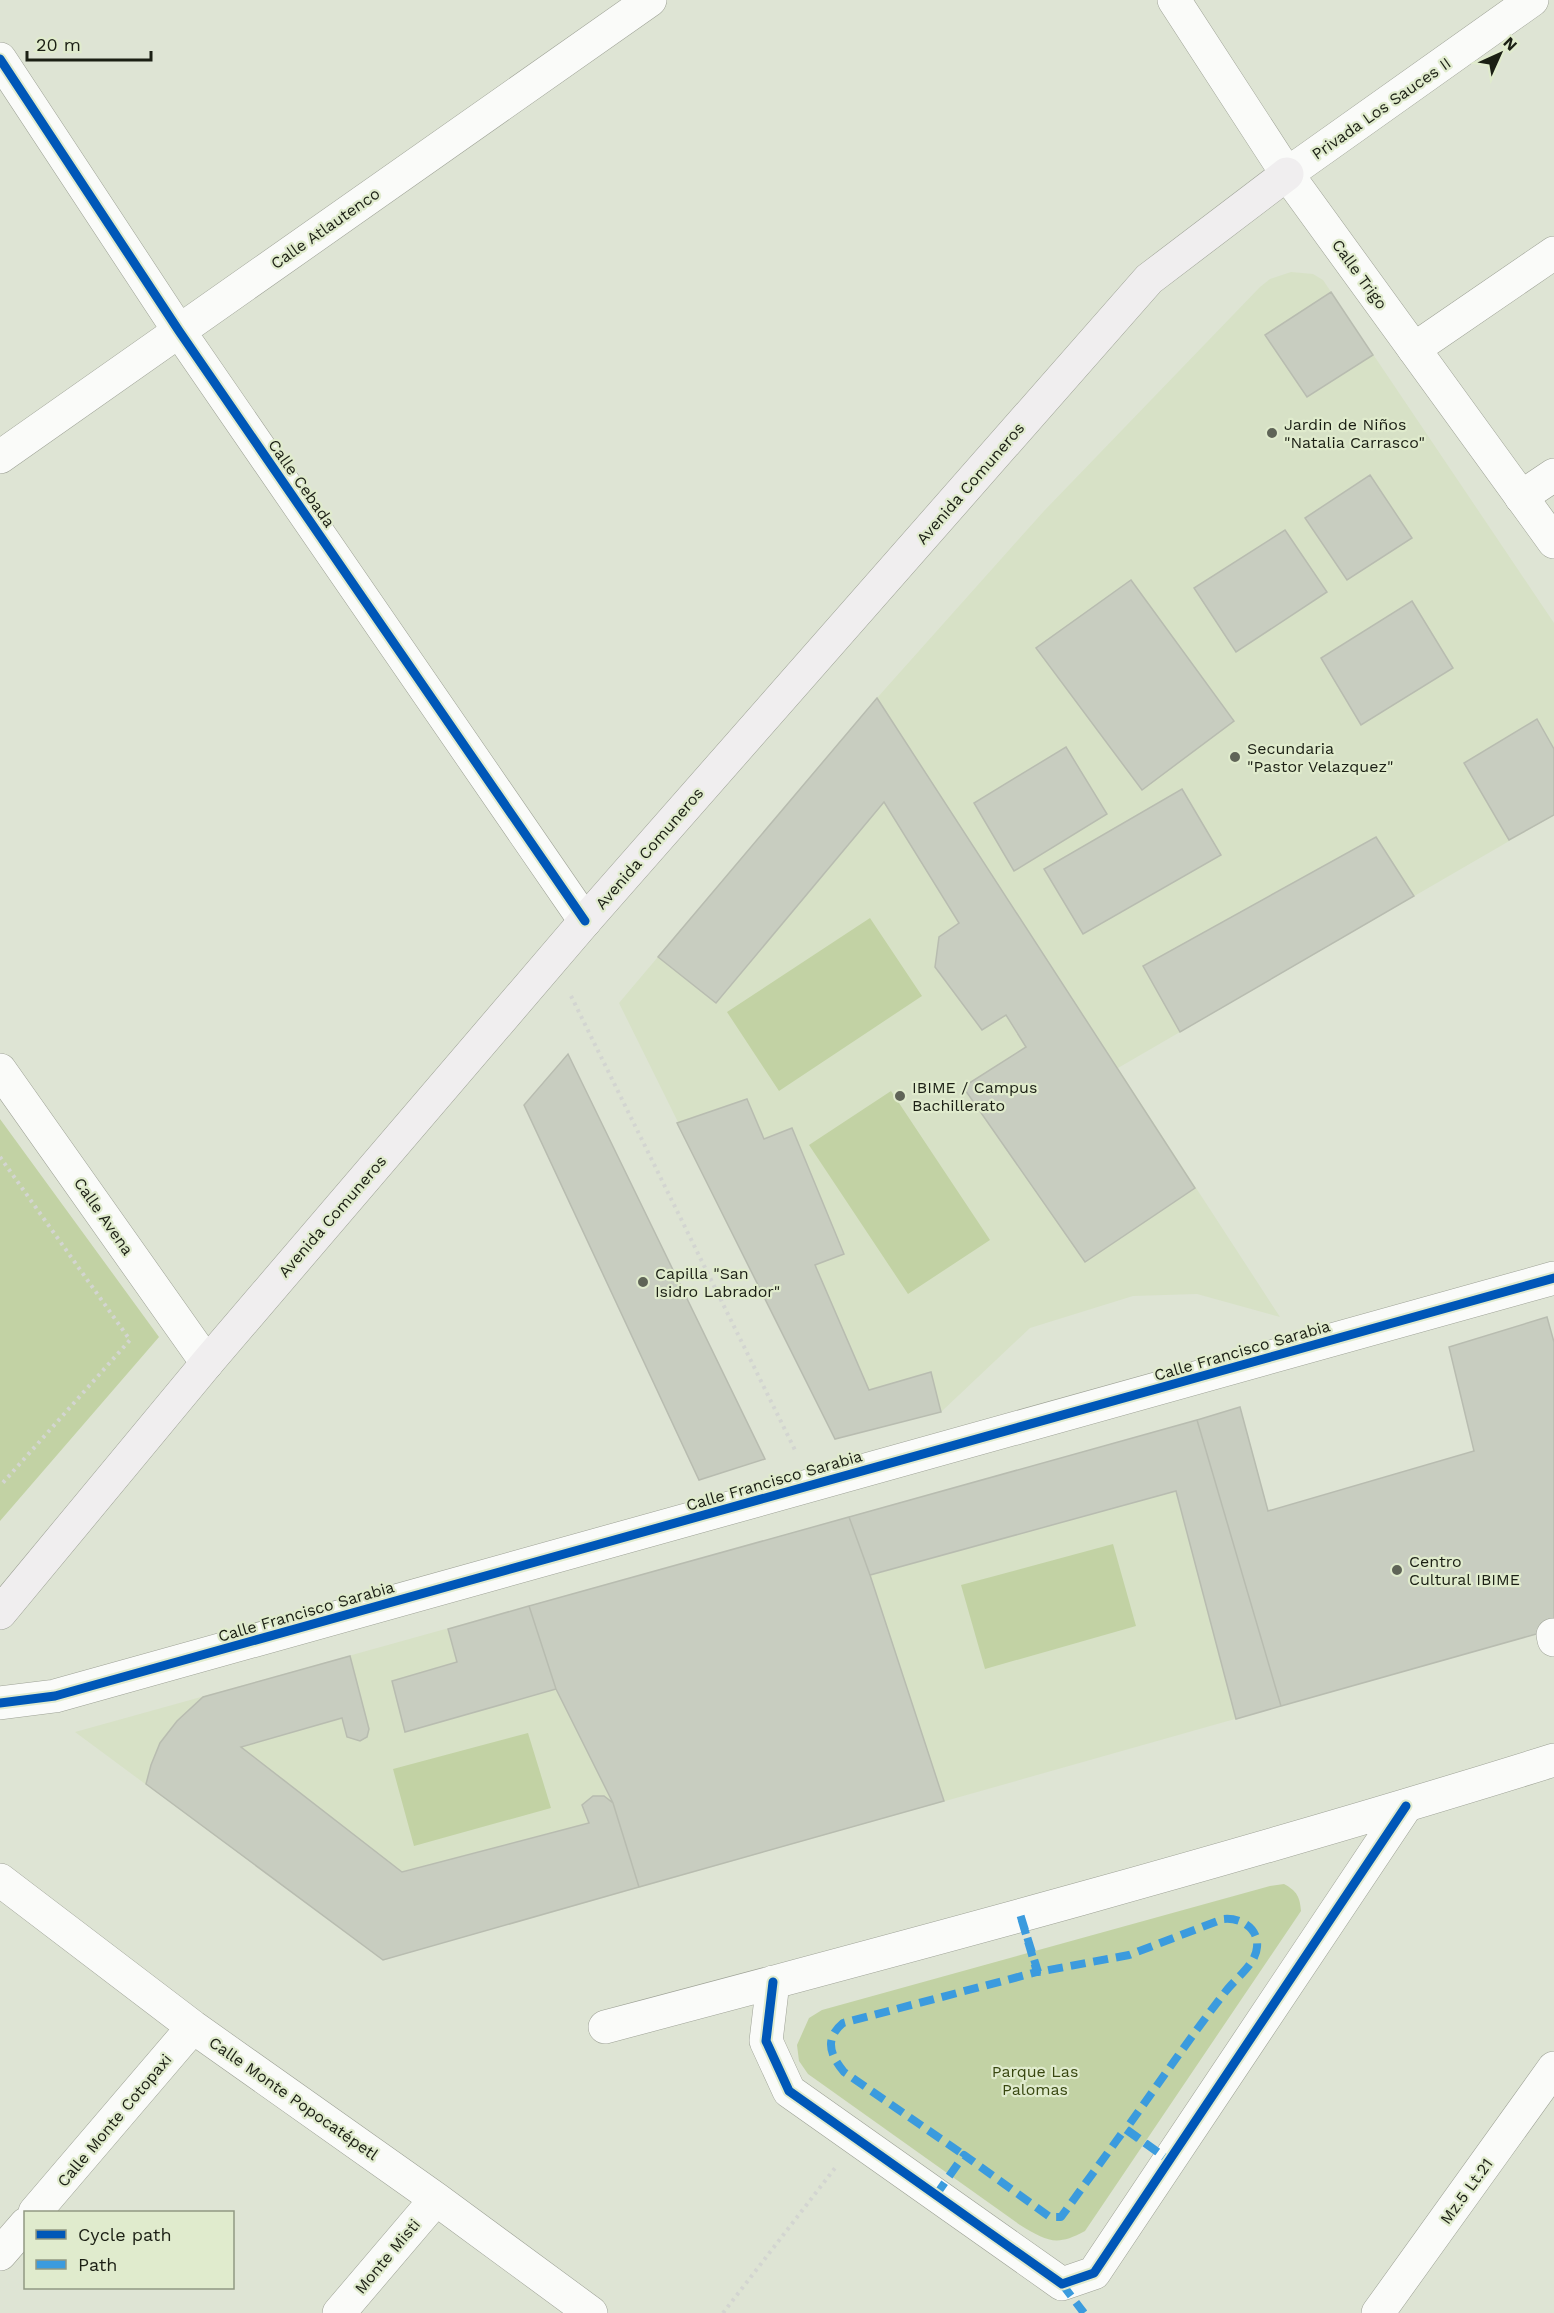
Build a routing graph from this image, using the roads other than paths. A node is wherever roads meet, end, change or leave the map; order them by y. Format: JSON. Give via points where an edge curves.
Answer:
{"nodes":[{"id":1,"x":650,"y":0,"type":"edge"},
{"id":2,"x":1174,"y":0,"type":"edge"},
{"id":3,"x":1532,"y":0,"type":"edge"},
{"id":4,"x":0,"y":59,"type":"edge"},
{"id":5,"x":1287,"y":174,"type":"junction"},
{"id":6,"x":1554,"y":253,"type":"edge"},
{"id":7,"x":179,"y":331,"type":"junction"},
{"id":8,"x":1414,"y":349,"type":"junction"},
{"id":9,"x":0,"y":457,"type":"edge"},
{"id":10,"x":1554,"y":475,"type":"edge"},
{"id":11,"x":1521,"y":496,"type":"junction"},
{"id":12,"x":1554,"y":542,"type":"edge"},
{"id":13,"x":585,"y":921,"type":"junction"},
{"id":14,"x":0,"y":1070,"type":"edge"},
{"id":15,"x":1554,"y":1278,"type":"edge"},
{"id":16,"x":207,"y":1363,"type":"junction"},
{"id":17,"x":0,"y":1613,"type":"edge"},
{"id":18,"x":0,"y":1703,"type":"edge"},
{"id":19,"x":1554,"y":1760,"type":"edge"},
{"id":20,"x":1406,"y":1806,"type":"junction"},
{"id":21,"x":0,"y":1880,"type":"edge"},
{"id":22,"x":773,"y":1982,"type":"junction"},
{"id":23,"x":193,"y":2026,"type":"junction"},
{"id":24,"x":605,"y":2027,"type":"dead end"},
{"id":25,"x":1554,"y":2068,"type":"edge"},
{"id":26,"x":436,"y":2199,"type":"junction"},
{"id":27,"x":36,"y":2211,"type":"edge"},
{"id":28,"x":24,"y":2226,"type":"edge"},
{"id":29,"x":0,"y":2254,"type":"edge"},
{"id":30,"x":339,"y":2313,"type":"edge"},
{"id":31,"x":591,"y":2313,"type":"edge"},
{"id":32,"x":1378,"y":2313,"type":"edge"}],
"edges":[{"from":1,"to":7,"type":"street","name":"Calle Atlautenco"},
{"from":2,"to":5,"type":"street","name":"Calle Trigo"},
{"from":3,"to":5,"type":"street","name":"Privada Los Sauces II"},
{"from":4,"to":7,"type":"street","name":"Calle Cebada"},
{"from":5,"to":8,"type":"street","name":"Calle Trigo"},
{"from":5,"to":13,"type":"main road","name":"Avenida Comuneros","via":[[1149,279]]},
{"from":6,"to":8,"type":"street"},
{"from":7,"to":9,"type":"street","name":"Calle Atlautenco"},
{"from":7,"to":13,"type":"street","name":"Calle Cebada"},
{"from":8,"to":11,"type":"street","name":"Calle Trigo"},
{"from":10,"to":11,"type":"street"},
{"from":11,"to":12,"type":"street","name":"Calle Trigo"},
{"from":13,"to":16,"type":"main road","name":"Avenida Comuneros"},
{"from":14,"to":16,"type":"street","name":"Calle Avena"},
{"from":15,"to":18,"type":"street","name":"Calle Francisco Sarabia","via":[[55,1696]]},
{"from":16,"to":17,"type":"main road","name":"Avenida Comuneros"},
{"from":19,"to":20,"type":"street"},
{"from":20,"to":22,"type":"street"},
{"from":20,"to":22,"type":"street","via":[[1094,2273],[1062,2284],[789,2091],[766,2041]]},
{"from":21,"to":23,"type":"street","name":"Calle Monte Popocatépetl"},
{"from":22,"to":24,"type":"street"},
{"from":23,"to":26,"type":"street","name":"Calle Monte Popocatépetl"},
{"from":23,"to":27,"type":"street","name":"Calle Monte Cotopaxi"},
{"from":25,"to":32,"type":"street","name":"Mz.5 Lt.21"},
{"from":26,"to":30,"type":"street","name":"Monte Misti"},
{"from":26,"to":31,"type":"street","name":"Calle Monte Popocatépetl"},
{"from":28,"to":29,"type":"street"}]}
